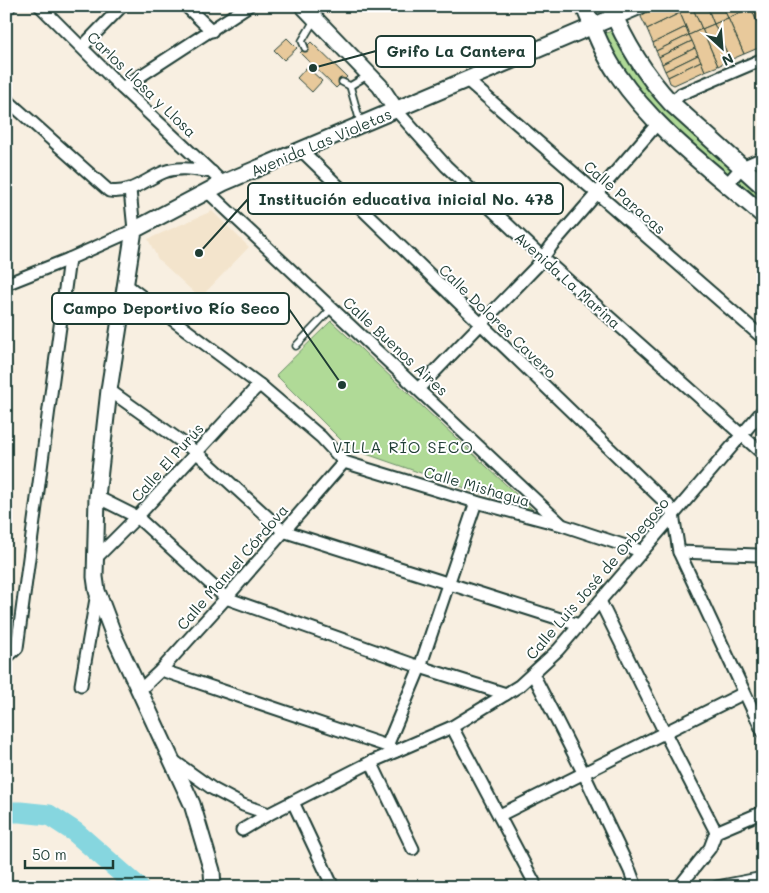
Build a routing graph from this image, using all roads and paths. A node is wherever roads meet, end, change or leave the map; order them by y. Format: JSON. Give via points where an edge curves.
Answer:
{"nodes":[{"id":1,"x":10,"y":6,"type":"edge"},
{"id":2,"x":40,"y":6,"type":"edge"},
{"id":3,"x":122,"y":6,"type":"edge"},
{"id":4,"x":186,"y":6,"type":"edge"},
{"id":5,"x":248,"y":6,"type":"edge"},
{"id":6,"x":303,"y":6,"type":"edge"},
{"id":7,"x":584,"y":6,"type":"edge"},
{"id":8,"x":640,"y":6,"type":"edge"},
{"id":9,"x":6,"y":10,"type":"edge"},
{"id":10,"x":612,"y":12,"type":"edge"},
{"id":11,"x":315,"y":19,"type":"junction"},
{"id":12,"x":593,"y":27,"type":"junction"},
{"id":13,"x":212,"y":31,"type":"junction"},
{"id":14,"x":82,"y":47,"type":"junction"},
{"id":15,"x":305,"y":48,"type":"dead end"},
{"id":16,"x":763,"y":59,"type":"edge"},
{"id":17,"x":369,"y":75,"type":"junction"},
{"id":18,"x":467,"y":80,"type":"junction"},
{"id":19,"x":342,"y":82,"type":"dead end"},
{"id":20,"x":350,"y":86,"type":"junction"},
{"id":21,"x":122,"y":88,"type":"junction"},
{"id":22,"x":6,"y":99,"type":"edge"},
{"id":23,"x":670,"y":103,"type":"junction"},
{"id":24,"x":396,"y":110,"type":"junction"},
{"id":25,"x":658,"y":123,"type":"junction"},
{"id":26,"x":360,"y":125,"type":"junction"},
{"id":27,"x":301,"y":150,"type":"junction"},
{"id":28,"x":763,"y":158,"type":"edge"},
{"id":29,"x":742,"y":167,"type":"junction"},
{"id":30,"x":212,"y":172,"type":"junction"},
{"id":31,"x":223,"y":183,"type":"junction"},
{"id":32,"x":727,"y":184,"type":"junction"},
{"id":33,"x":763,"y":186,"type":"edge"},
{"id":34,"x":130,"y":190,"type":"junction"},
{"id":35,"x":208,"y":191,"type":"junction"},
{"id":36,"x":597,"y":193,"type":"junction"},
{"id":37,"x":763,"y":215,"type":"edge"},
{"id":38,"x":134,"y":230,"type":"junction"},
{"id":39,"x":543,"y":258,"type":"junction"},
{"id":40,"x":69,"y":259,"type":"junction"},
{"id":41,"x":6,"y":284,"type":"edge"},
{"id":42,"x":125,"y":284,"type":"junction"},
{"id":43,"x":332,"y":308,"type":"junction"},
{"id":44,"x":480,"y":325,"type":"junction"},
{"id":45,"x":763,"y":338,"type":"edge"},
{"id":46,"x":296,"y":346,"type":"dead end"},
{"id":47,"x":260,"y":385,"type":"junction"},
{"id":48,"x":419,"y":388,"type":"junction"},
{"id":49,"x":109,"y":390,"type":"junction"},
{"id":50,"x":763,"y":410,"type":"edge"},
{"id":51,"x":741,"y":435,"type":"junction"},
{"id":52,"x":196,"y":452,"type":"junction"},
{"id":53,"x":763,"y":454,"type":"edge"},
{"id":54,"x":344,"y":462,"type":"junction"},
{"id":55,"x":97,"y":496,"type":"junction"},
{"id":56,"x":476,"y":502,"type":"junction"},
{"id":57,"x":673,"y":514,"type":"junction"},
{"id":58,"x":137,"y":517,"type":"junction"},
{"id":59,"x":562,"y":525,"type":"junction"},
{"id":60,"x":283,"y":531,"type":"junction"},
{"id":61,"x":641,"y":551,"type":"junction"},
{"id":62,"x":679,"y":552,"type":"junction"},
{"id":63,"x":763,"y":557,"type":"edge"},
{"id":64,"x":95,"y":559,"type":"junction"},
{"id":65,"x":449,"y":585,"type":"junction"},
{"id":66,"x":97,"y":591,"type":"junction"},
{"id":67,"x":226,"y":598,"type":"junction"},
{"id":68,"x":600,"y":601,"type":"junction"},
{"id":69,"x":579,"y":625,"type":"junction"},
{"id":70,"x":6,"y":658,"type":"edge"},
{"id":71,"x":420,"y":667,"type":"junction"},
{"id":72,"x":161,"y":670,"type":"junction"},
{"id":73,"x":533,"y":674,"type":"junction"},
{"id":74,"x":80,"y":685,"type":"dead end"},
{"id":75,"x":140,"y":690,"type":"junction"},
{"id":76,"x":744,"y":693,"type":"junction"},
{"id":77,"x":506,"y":694,"type":"junction"},
{"id":78,"x":452,"y":727,"type":"junction"},
{"id":79,"x":763,"y":732,"type":"edge"},
{"id":80,"x":665,"y":733,"type":"junction"},
{"id":81,"x":391,"y":748,"type":"junction"},
{"id":82,"x":171,"y":758,"type":"junction"},
{"id":83,"x":371,"y":762,"type":"junction"},
{"id":84,"x":584,"y":774,"type":"junction"},
{"id":85,"x":293,"y":802,"type":"junction"},
{"id":86,"x":763,"y":812,"type":"edge"},
{"id":87,"x":269,"y":814,"type":"junction"},
{"id":88,"x":500,"y":815,"type":"junction"},
{"id":89,"x":242,"y":830,"type":"dead end"},
{"id":90,"x":716,"y":832,"type":"junction"},
{"id":91,"x":413,"y":849,"type":"dead end"},
{"id":92,"x":763,"y":878,"type":"edge"},
{"id":93,"x":534,"y":882,"type":"dead end"},
{"id":94,"x":213,"y":887,"type":"edge"},
{"id":95,"x":333,"y":887,"type":"edge"},
{"id":96,"x":636,"y":887,"type":"edge"},
{"id":97,"x":679,"y":887,"type":"edge"},
{"id":98,"x":717,"y":887,"type":"edge"}],
"edges":[{"from":1,"to":9,"type":"street"},
{"from":2,"to":14,"type":"street","name":"Carlos Llosa y Llosa"},
{"from":3,"to":14,"type":"street"},
{"from":4,"to":13,"type":"street"},
{"from":5,"to":13,"type":"street"},
{"from":6,"to":11,"type":"street","name":"Avenida La Marina"},
{"from":7,"to":12,"type":"main road"},
{"from":8,"to":10,"type":"street","name":"Avenida Las Violetas"},
{"from":10,"to":12,"type":"street","name":"Avenida Las Violetas"},
{"from":10,"to":23,"type":"main road","via":[[637,62]]},
{"from":11,"to":15,"type":"lane","via":[[302,41]]},
{"from":11,"to":17,"type":"street","name":"Avenida La Marina"},
{"from":12,"to":18,"type":"street","name":"Avenida Las Violetas"},
{"from":12,"to":25,"type":"main road","via":[[617,74]]},
{"from":13,"to":21,"type":"street"},
{"from":14,"to":21,"type":"street","name":"Carlos Llosa y Llosa"},
{"from":16,"to":23,"type":"street","via":[[681,94]]},
{"from":17,"to":20,"type":"lane"},
{"from":17,"to":24,"type":"street","name":"Avenida La Marina"},
{"from":18,"to":24,"type":"street","name":"Avenida Las Violetas"},
{"from":18,"to":36,"type":"street","name":"Calle Paracas"},
{"from":19,"to":20,"type":"lane"},
{"from":20,"to":26,"type":"lane"},
{"from":21,"to":30,"type":"street","name":"Carlos Llosa y Llosa"},
{"from":22,"to":34,"type":"street","via":[[109,191],[120,193]]},
{"from":23,"to":29,"type":"main road"},
{"from":24,"to":26,"type":"street","name":"Avenida Las Violetas"},
{"from":24,"to":39,"type":"street","name":"Avenida La Marina","via":[[446,166]]},
{"from":25,"to":32,"type":"main road"},
{"from":25,"to":36,"type":"street"},
{"from":26,"to":27,"type":"street","name":"Avenida Las Violetas"},
{"from":27,"to":31,"type":"street","name":"Avenida Las Violetas"},
{"from":27,"to":44,"type":"street","name":"Calle Dolores Cavero"},
{"from":28,"to":29,"type":"street"},
{"from":29,"to":32,"type":"street"},
{"from":29,"to":33,"type":"main road"},
{"from":30,"to":31,"type":"street","name":"Carlos Llosa y Llosa"},
{"from":30,"to":34,"type":"street","via":[[181,168],[165,172]]},
{"from":31,"to":35,"type":"street","name":"Avenida Las Violetas"},
{"from":32,"to":37,"type":"main road"},
{"from":34,"to":38,"type":"street"},
{"from":35,"to":38,"type":"street","name":"Avenida Las Violetas"},
{"from":35,"to":43,"type":"street","name":"Calle Buenos Aires"},
{"from":36,"to":39,"type":"street"},
{"from":36,"to":45,"type":"street","name":"Calle Paracas"},
{"from":38,"to":40,"type":"street","name":"Avenida Las Violetas"},
{"from":38,"to":42,"type":"street"},
{"from":39,"to":44,"type":"street"},
{"from":39,"to":51,"type":"street","name":"Avenida La Marina"},
{"from":40,"to":41,"type":"street","name":"Avenida Las Violetas"},
{"from":40,"to":70,"type":"street","via":[[17,648]]},
{"from":42,"to":47,"type":"street"},
{"from":42,"to":49,"type":"street"},
{"from":43,"to":46,"type":"lane"},
{"from":43,"to":48,"type":"street","name":"Calle Buenos Aires"},
{"from":44,"to":48,"type":"street"},
{"from":44,"to":57,"type":"street","name":"Calle Dolores Cavero","via":[[668,505]]},
{"from":47,"to":52,"type":"street","name":"Calle El Purús"},
{"from":47,"to":54,"type":"street","via":[[321,437]]},
{"from":48,"to":59,"type":"street","name":"Calle Buenos Aires"},
{"from":49,"to":52,"type":"street"},
{"from":49,"to":55,"type":"street"},
{"from":50,"to":51,"type":"street","name":"Calle Luis José de Orbegoso"},
{"from":51,"to":53,"type":"street","name":"Avenida La Marina"},
{"from":51,"to":57,"type":"street","name":"Calle Luis José de Orbegoso"},
{"from":52,"to":58,"type":"street","name":"Calle El Purús"},
{"from":52,"to":60,"type":"street"},
{"from":54,"to":56,"type":"street","name":"Calle Mishagua"},
{"from":54,"to":60,"type":"street","name":"Calle Manuel Córdova"},
{"from":55,"to":58,"type":"street"},
{"from":55,"to":64,"type":"street"},
{"from":56,"to":59,"type":"street","name":"Calle Mishagua"},
{"from":56,"to":65,"type":"street"},
{"from":57,"to":61,"type":"street","name":"Calle Luis José de Orbegoso"},
{"from":57,"to":62,"type":"street"},
{"from":58,"to":64,"type":"street","name":"Calle El Purús"},
{"from":58,"to":67,"type":"street"},
{"from":59,"to":61,"type":"street","name":"Calle Mishagua"},
{"from":60,"to":65,"type":"street"},
{"from":60,"to":67,"type":"street","name":"Calle Manuel Córdova"},
{"from":61,"to":68,"type":"street","name":"Calle Luis José de Orbegoso"},
{"from":62,"to":63,"type":"street","via":[[757,554]]},
{"from":62,"to":76,"type":"street"},
{"from":64,"to":66,"type":"street"},
{"from":65,"to":69,"type":"street"},
{"from":65,"to":71,"type":"street"},
{"from":66,"to":74,"type":"street"},
{"from":66,"to":75,"type":"street"},
{"from":67,"to":71,"type":"street"},
{"from":67,"to":72,"type":"street","name":"Calle Manuel Córdova"},
{"from":68,"to":69,"type":"street","name":"Calle Luis José de Orbegoso"},
{"from":68,"to":80,"type":"street"},
{"from":69,"to":73,"type":"street","name":"Calle Luis José de Orbegoso"},
{"from":71,"to":77,"type":"street"},
{"from":71,"to":81,"type":"street"},
{"from":72,"to":75,"type":"street","name":"Calle Manuel Córdova"},
{"from":72,"to":81,"type":"street"},
{"from":73,"to":77,"type":"street","name":"Calle Luis José de Orbegoso"},
{"from":73,"to":84,"type":"street"},
{"from":75,"to":82,"type":"street"},
{"from":76,"to":79,"type":"street"},
{"from":76,"to":80,"type":"street"},
{"from":77,"to":78,"type":"street","name":"Calle Luis José de Orbegoso"},
{"from":78,"to":81,"type":"street","name":"Calle Luis José de Orbegoso"},
{"from":78,"to":88,"type":"street"},
{"from":80,"to":84,"type":"street"},
{"from":80,"to":90,"type":"street"},
{"from":81,"to":83,"type":"street","name":"Calle Luis José de Orbegoso"},
{"from":82,"to":87,"type":"street","via":[[213,789]]},
{"from":82,"to":94,"type":"street","via":[[198,822],[212,871]]},
{"from":83,"to":85,"type":"street","name":"Calle Luis José de Orbegoso"},
{"from":83,"to":91,"type":"street"},
{"from":84,"to":88,"type":"street"},
{"from":84,"to":96,"type":"street"},
{"from":85,"to":87,"type":"street","name":"Calle Luis José de Orbegoso"},
{"from":85,"to":95,"type":"street"},
{"from":86,"to":90,"type":"street"},
{"from":87,"to":89,"type":"street","name":"Calle Luis José de Orbegoso"},
{"from":88,"to":93,"type":"street"},
{"from":90,"to":97,"type":"street","via":[[710,848]]},
{"from":92,"to":98,"type":"street"}]}
